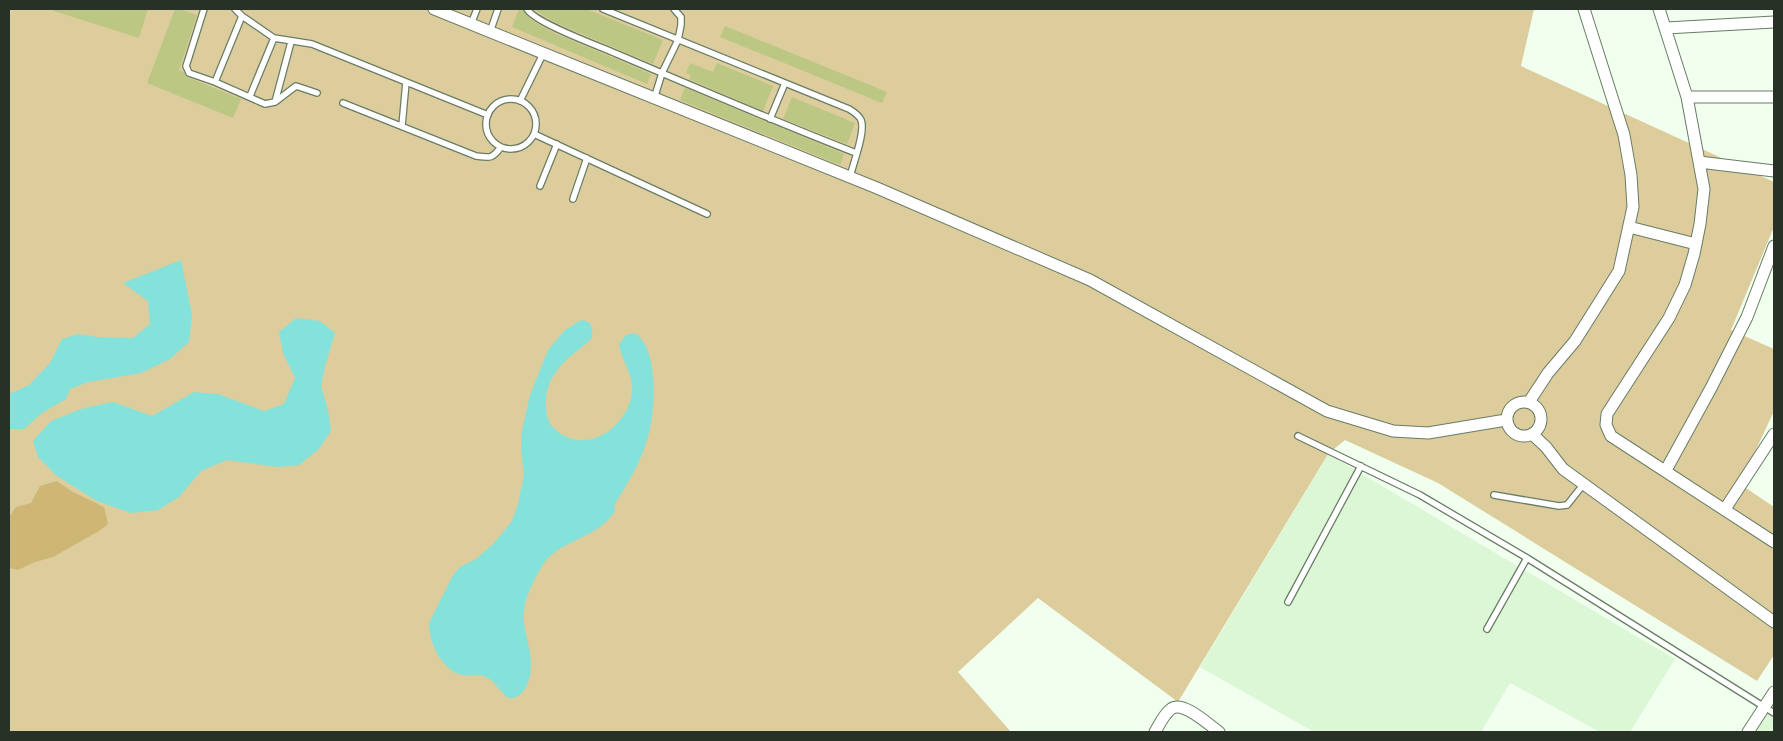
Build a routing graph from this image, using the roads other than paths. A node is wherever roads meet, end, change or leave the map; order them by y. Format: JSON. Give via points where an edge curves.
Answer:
{"nodes":[{"id":1,"x":204,"y":9,"type":"edge"},
{"id":2,"x":235,"y":9,"type":"edge"},
{"id":3,"x":434,"y":9,"type":"edge"},
{"id":4,"x":477,"y":9,"type":"edge"},
{"id":5,"x":498,"y":9,"type":"edge"},
{"id":6,"x":526,"y":9,"type":"edge"},
{"id":7,"x":603,"y":9,"type":"edge"},
{"id":8,"x":674,"y":9,"type":"edge"},
{"id":9,"x":1584,"y":9,"type":"edge"},
{"id":10,"x":1659,"y":9,"type":"edge"},
{"id":11,"x":242,"y":16,"type":"junction"},
{"id":12,"x":1774,"y":22,"type":"edge"},
{"id":13,"x":471,"y":24,"type":"junction"},
{"id":14,"x":1666,"y":28,"type":"junction"},
{"id":15,"x":490,"y":32,"type":"junction"},
{"id":16,"x":274,"y":38,"type":"junction"},
{"id":17,"x":678,"y":40,"type":"junction"},
{"id":18,"x":291,"y":42,"type":"junction"},
{"id":19,"x":543,"y":54,"type":"junction"},
{"id":20,"x":662,"y":73,"type":"junction"},
{"id":21,"x":215,"y":82,"type":"junction"},
{"id":22,"x":406,"y":82,"type":"junction"},
{"id":23,"x":785,"y":83,"type":"junction"},
{"id":24,"x":317,"y":93,"type":"dead end"},
{"id":25,"x":250,"y":96,"type":"junction"},
{"id":26,"x":1687,"y":97,"type":"junction"},
{"id":27,"x":1774,"y":97,"type":"edge"},
{"id":28,"x":654,"y":99,"type":"junction"},
{"id":29,"x":520,"y":101,"type":"junction"},
{"id":30,"x":275,"y":102,"type":"junction"},
{"id":31,"x":343,"y":103,"type":"dead end"},
{"id":32,"x":488,"y":115,"type":"junction"},
{"id":33,"x":770,"y":119,"type":"junction"},
{"id":34,"x":402,"y":126,"type":"junction"},
{"id":35,"x":534,"y":134,"type":"junction"},
{"id":36,"x":557,"y":144,"type":"junction"},
{"id":37,"x":501,"y":147,"type":"junction"},
{"id":38,"x":856,"y":153,"type":"junction"},
{"id":39,"x":588,"y":158,"type":"junction"},
{"id":40,"x":1699,"y":162,"type":"junction"},
{"id":41,"x":1774,"y":171,"type":"edge"},
{"id":42,"x":850,"y":177,"type":"junction"},
{"id":43,"x":540,"y":186,"type":"dead end"},
{"id":44,"x":573,"y":199,"type":"dead end"},
{"id":45,"x":707,"y":214,"type":"dead end"},
{"id":46,"x":1629,"y":227,"type":"junction"},
{"id":47,"x":1696,"y":244,"type":"junction"},
{"id":48,"x":1774,"y":246,"type":"edge"},
{"id":49,"x":1529,"y":402,"type":"junction"},
{"id":50,"x":1506,"y":420,"type":"junction"},
{"id":51,"x":1532,"y":434,"type":"junction"},
{"id":52,"x":1774,"y":434,"type":"edge"},
{"id":53,"x":1298,"y":436,"type":"dead end"},
{"id":54,"x":1361,"y":466,"type":"junction"},
{"id":55,"x":1666,"y":470,"type":"junction"},
{"id":56,"x":1584,"y":484,"type":"junction"},
{"id":57,"x":1494,"y":495,"type":"dead end"},
{"id":58,"x":1725,"y":509,"type":"junction"},
{"id":59,"x":1774,"y":542,"type":"edge"},
{"id":60,"x":1527,"y":558,"type":"junction"},
{"id":61,"x":1288,"y":602,"type":"dead end"},
{"id":62,"x":1774,"y":622,"type":"edge"},
{"id":63,"x":1487,"y":629,"type":"dead end"},
{"id":64,"x":1774,"y":692,"type":"edge"},
{"id":65,"x":1764,"y":706,"type":"junction"},
{"id":66,"x":1774,"y":713,"type":"edge"},
{"id":67,"x":1155,"y":732,"type":"edge"},
{"id":68,"x":1219,"y":732,"type":"edge"},
{"id":69,"x":1748,"y":732,"type":"edge"}],
"edges":[{"from":1,"to":21,"type":"lane","via":[[186,66],[188,73]]},
{"from":2,"to":11,"type":"lane"},
{"from":3,"to":13,"type":"street"},
{"from":4,"to":13,"type":"lane"},
{"from":5,"to":15,"type":"lane"},
{"from":6,"to":20,"type":"lane","via":[[538,19]]},
{"from":7,"to":17,"type":"lane"},
{"from":8,"to":17,"type":"lane","via":[[681,18]]},
{"from":9,"to":46,"type":"street","via":[[1624,135],[1633,206]]},
{"from":10,"to":14,"type":"street"},
{"from":11,"to":16,"type":"lane"},
{"from":11,"to":21,"type":"lane"},
{"from":12,"to":14,"type":"street"},
{"from":13,"to":15,"type":"street"},
{"from":14,"to":26,"type":"street"},
{"from":15,"to":19,"type":"street"},
{"from":16,"to":18,"type":"lane"},
{"from":16,"to":25,"type":"lane"},
{"from":17,"to":20,"type":"lane"},
{"from":17,"to":23,"type":"lane"},
{"from":18,"to":22,"type":"lane","via":[[312,44]]},
{"from":18,"to":30,"type":"lane"},
{"from":19,"to":28,"type":"street"},
{"from":19,"to":29,"type":"lane"},
{"from":20,"to":28,"type":"lane"},
{"from":20,"to":33,"type":"lane"},
{"from":21,"to":25,"type":"lane"},
{"from":22,"to":32,"type":"lane"},
{"from":22,"to":34,"type":"lane"},
{"from":23,"to":33,"type":"lane"},
{"from":23,"to":38,"type":"lane","via":[[850,109],[860,117],[862,135]]},
{"from":24,"to":30,"type":"lane","via":[[296,86]]},
{"from":25,"to":30,"type":"lane","via":[[265,104]]},
{"from":26,"to":27,"type":"street"},
{"from":26,"to":40,"type":"street"},
{"from":28,"to":42,"type":"street"},
{"from":29,"to":32,"type":"lane","via":[[508,99],[495,104]]},
{"from":29,"to":35,"type":"lane","via":[[531,109],[536,121]]},
{"from":31,"to":34,"type":"lane"},
{"from":32,"to":37,"type":"lane","via":[[486,128],[491,140]]},
{"from":33,"to":38,"type":"lane"},
{"from":34,"to":37,"type":"lane","via":[[476,156],[490,158]]},
{"from":35,"to":36,"type":"lane"},
{"from":35,"to":37,"type":"lane","via":[[526,144],[514,149]]},
{"from":36,"to":39,"type":"lane"},
{"from":36,"to":43,"type":"lane"},
{"from":38,"to":42,"type":"lane"},
{"from":39,"to":44,"type":"lane"},
{"from":39,"to":45,"type":"lane"},
{"from":40,"to":41,"type":"street"},
{"from":40,"to":47,"type":"street","via":[[1704,189]]},
{"from":42,"to":50,"type":"street","via":[[1090,280],[1327,411],[1393,431],[1428,434]]},
{"from":46,"to":47,"type":"street"},
{"from":46,"to":49,"type":"street","via":[[1619,271],[1575,341]]},
{"from":47,"to":55,"type":"street","via":[[1685,285],[1669,318],[1607,414],[1606,425],[1611,436]]},
{"from":48,"to":55,"type":"street","via":[[1747,317]]},
{"from":49,"to":50,"type":"street","via":[[1512,405]]},
{"from":49,"to":51,"type":"street","via":[[1538,409],[1541,420]]},
{"from":50,"to":51,"type":"street","via":[[1515,434]]},
{"from":51,"to":56,"type":"street","via":[[1563,469]]},
{"from":52,"to":58,"type":"street"},
{"from":53,"to":54,"type":"lane"},
{"from":54,"to":60,"type":"lane","via":[[1420,495]]},
{"from":54,"to":61,"type":"lane"},
{"from":55,"to":58,"type":"street"},
{"from":56,"to":57,"type":"lane","via":[[1567,505],[1559,506]]},
{"from":56,"to":62,"type":"street"},
{"from":58,"to":59,"type":"street"},
{"from":60,"to":63,"type":"lane"},
{"from":60,"to":65,"type":"lane"},
{"from":64,"to":65,"type":"street"},
{"from":65,"to":66,"type":"lane"},
{"from":65,"to":69,"type":"street"},
{"from":67,"to":68,"type":"street","via":[[1170,709],[1178,706],[1187,708]]}]}
